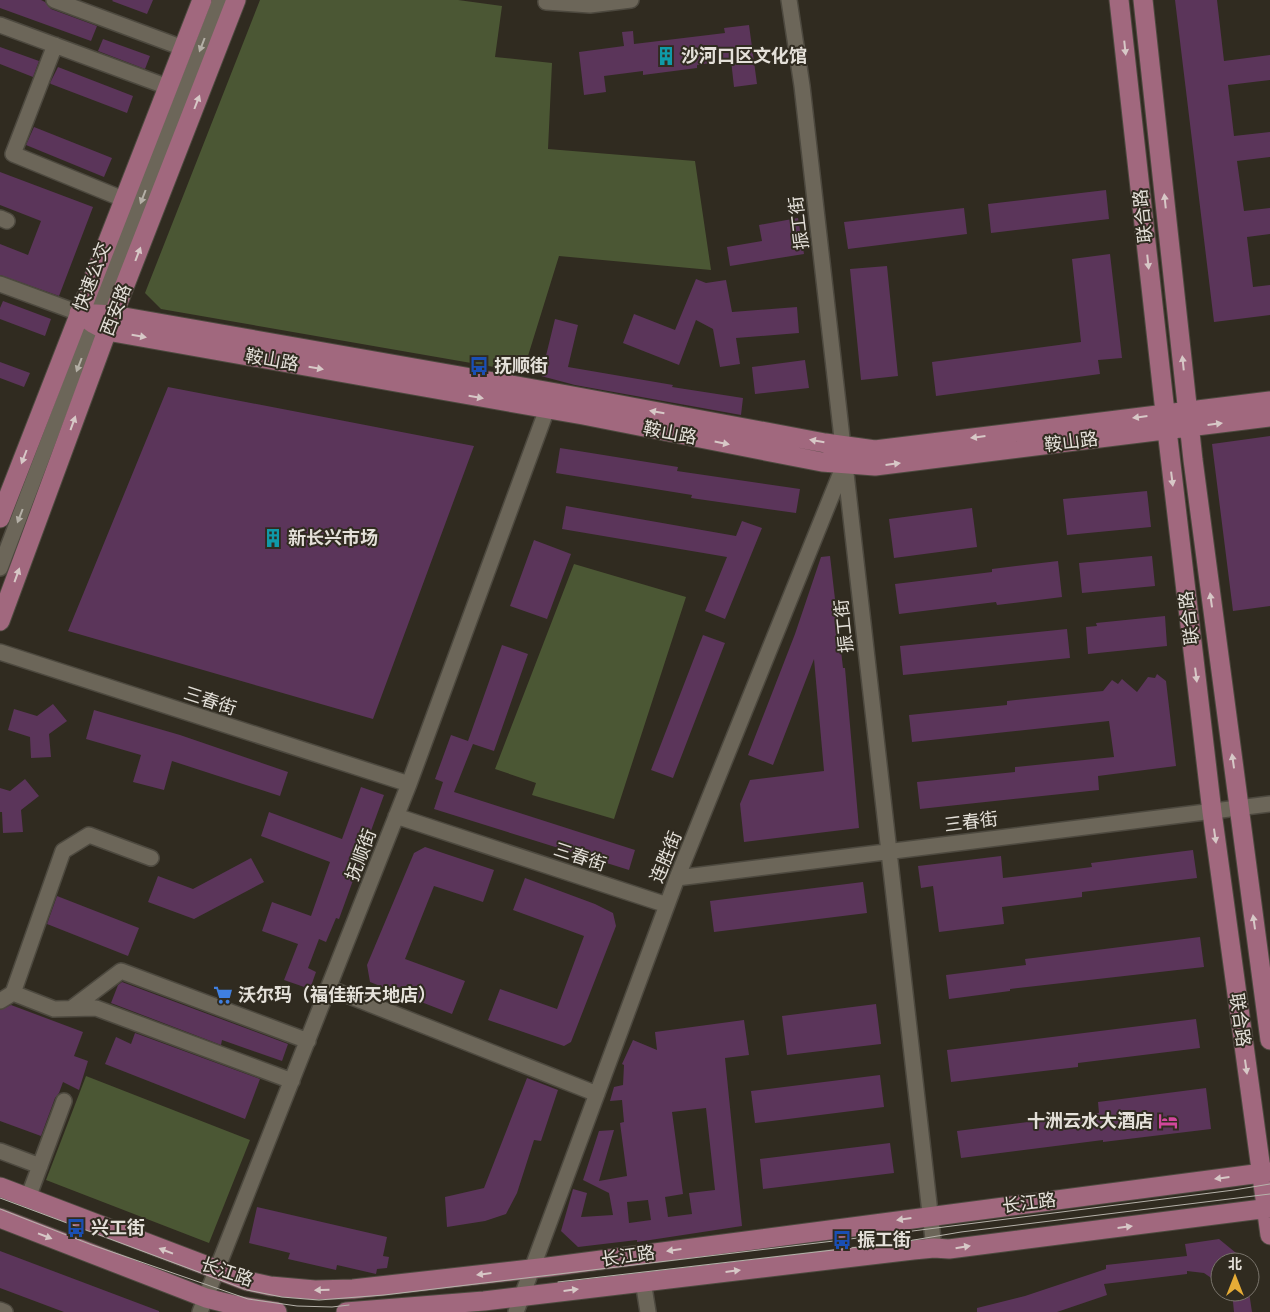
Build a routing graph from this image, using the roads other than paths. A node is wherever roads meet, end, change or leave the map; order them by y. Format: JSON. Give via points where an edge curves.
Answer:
{"nodes":[{"id":1,"x":54,"y":0,"type":"edge"},
{"id":2,"x":202,"y":0,"type":"edge"},
{"id":3,"x":220,"y":0,"type":"edge"},
{"id":4,"x":236,"y":0,"type":"edge"},
{"id":5,"x":631,"y":0,"type":"edge"},
{"id":6,"x":789,"y":0,"type":"edge"},
{"id":7,"x":1120,"y":0,"type":"edge"},
{"id":8,"x":1143,"y":0,"type":"edge"},
{"id":9,"x":546,"y":2,"type":"dead end"},
{"id":10,"x":590,"y":3,"type":"edge"},
{"id":11,"x":0,"y":25,"type":"edge"},
{"id":12,"x":54,"y":45,"type":"junction"},
{"id":13,"x":183,"y":48,"type":"junction"},
{"id":14,"x":168,"y":87,"type":"junction"},
{"id":15,"x":123,"y":199,"type":"junction"},
{"id":16,"x":0,"y":284,"type":"edge"},
{"id":17,"x":98,"y":319,"type":"junction"},
{"id":18,"x":1270,"y":401,"type":"edge"},
{"id":19,"x":547,"y":409,"type":"junction"},
{"id":20,"x":1270,"y":417,"type":"edge"},
{"id":21,"x":1189,"y":419,"type":"junction"},
{"id":22,"x":1166,"y":422,"type":"junction"},
{"id":23,"x":844,"y":454,"type":"junction"},
{"id":24,"x":0,"y":518,"type":"edge"},
{"id":25,"x":0,"y":568,"type":"edge"},
{"id":26,"x":0,"y":621,"type":"edge"},
{"id":27,"x":0,"y":652,"type":"edge"},
{"id":28,"x":409,"y":784,"type":"junction"},
{"id":29,"x":1270,"y":804,"type":"edge"},
{"id":30,"x":1239,"y":808,"type":"junction"},
{"id":31,"x":1212,"y":812,"type":"junction"},
{"id":32,"x":396,"y":816,"type":"junction"},
{"id":33,"x":888,"y":850,"type":"junction"},
{"id":34,"x":152,"y":858,"type":"dead end"},
{"id":35,"x":677,"y":878,"type":"junction"},
{"id":36,"x":667,"y":905,"type":"junction"},
{"id":37,"x":1264,"y":950,"type":"edge"},
{"id":38,"x":328,"y":988,"type":"junction"},
{"id":39,"x":6,"y":997,"type":"edge"},
{"id":40,"x":72,"y":1008,"type":"junction"},
{"id":41,"x":1270,"y":1033,"type":"edge"},
{"id":42,"x":308,"y":1041,"type":"junction"},
{"id":43,"x":292,"y":1081,"type":"junction"},
{"id":44,"x":597,"y":1094,"type":"junction"},
{"id":45,"x":64,"y":1101,"type":"dead end"},
{"id":46,"x":0,"y":1151,"type":"edge"},
{"id":47,"x":40,"y":1166,"type":"junction"},
{"id":48,"x":1265,"y":1172,"type":"edge"},
{"id":49,"x":0,"y":1187,"type":"edge"},
{"id":50,"x":28,"y":1198,"type":"junction"},
{"id":51,"x":1268,"y":1209,"type":"edge"},
{"id":52,"x":930,"y":1215,"type":"junction"},
{"id":53,"x":0,"y":1218,"type":"edge"},
{"id":54,"x":1270,"y":1235,"type":"edge"},
{"id":55,"x":934,"y":1248,"type":"junction"},
{"id":56,"x":532,"y":1268,"type":"junction"},
{"id":57,"x":217,"y":1270,"type":"junction"},
{"id":58,"x":643,"y":1281,"type":"junction"},
{"id":59,"x":520,"y":1304,"type":"edge"},
{"id":60,"x":203,"y":1305,"type":"edge"},
{"id":61,"x":0,"y":1310,"type":"edge"},
{"id":62,"x":6,"y":1312,"type":"edge"},
{"id":63,"x":276,"y":1312,"type":"edge"},
{"id":64,"x":346,"y":1312,"type":"edge"},
{"id":65,"x":648,"y":1312,"type":"edge"}],
"edges":[{"from":1,"to":13,"type":"street"},
{"from":2,"to":13,"type":"main road","name":"西安路"},
{"from":3,"to":17,"type":"street","name":"快速公交","one_way":true},
{"from":17,"to":4,"type":"main road","name":"西安路","one_way":true},
{"from":5,"to":10,"type":"street"},
{"from":6,"to":23,"type":"street","name":"振工街","via":[[802,86]]},
{"from":7,"to":22,"type":"main road","name":"联合路","one_way":true},
{"from":21,"to":8,"type":"main road","name":"联合路","one_way":true},
{"from":9,"to":10,"type":"street"},
{"from":11,"to":12,"type":"street"},
{"from":12,"to":14,"type":"street"},
{"from":12,"to":15,"type":"street","via":[[13,154]]},
{"from":13,"to":14,"type":"main road","name":"西安路"},
{"from":14,"to":15,"type":"main road","name":"西安路"},
{"from":15,"to":17,"type":"main road","name":"西安路"},
{"from":16,"to":17,"type":"street","name":"鞍山路"},
{"from":17,"to":19,"type":"main road","name":"鞍山路","one_way":true},
{"from":23,"to":17,"type":"main road","name":"鞍山路","one_way":true},
{"from":17,"to":24,"type":"main road","name":"西安路","one_way":true},
{"from":17,"to":25,"type":"street","name":"快速公交","one_way":true},
{"from":26,"to":17,"type":"main road","name":"西安路","one_way":true},
{"from":18,"to":21,"type":"main road","name":"鞍山路"},
{"from":19,"to":23,"type":"main road","name":"鞍山路","one_way":true,"via":[[822,462]]},
{"from":19,"to":28,"type":"street","name":"抚顺街"},
{"from":21,"to":20,"type":"main road","name":"鞍山路","one_way":true},
{"from":21,"to":22,"type":"main road","name":"鞍山路"},
{"from":30,"to":21,"type":"main road","name":"联合路","one_way":true},
{"from":22,"to":23,"type":"main road","name":"鞍山路","via":[[876,466]]},
{"from":22,"to":31,"type":"main road","name":"联合路","one_way":true},
{"from":23,"to":33,"type":"street","name":"振工街"},
{"from":23,"to":35,"type":"street","name":"连胜街"},
{"from":27,"to":28,"type":"street","name":"三春街"},
{"from":28,"to":32,"type":"street","name":"抚顺街"},
{"from":29,"to":30,"type":"street","name":"三春街"},
{"from":30,"to":31,"type":"street","name":"三春街"},
{"from":37,"to":30,"type":"main road","name":"联合路","one_way":true},
{"from":31,"to":33,"type":"street","name":"三春街"},
{"from":31,"to":48,"type":"main road","name":"联合路","one_way":true},
{"from":32,"to":36,"type":"street","name":"三春街"},
{"from":32,"to":38,"type":"street","name":"抚顺街"},
{"from":33,"to":35,"type":"street","name":"三春街"},
{"from":33,"to":52,"type":"street","name":"振工街"},
{"from":34,"to":39,"type":"street","via":[[89,835],[63,851]]},
{"from":35,"to":36,"type":"street","name":"连胜街"},
{"from":36,"to":44,"type":"street","name":"连胜街"},
{"from":37,"to":41,"type":"main road","name":"联合路"},
{"from":38,"to":42,"type":"street","name":"抚顺街"},
{"from":38,"to":44,"type":"street"},
{"from":39,"to":40,"type":"street","via":[[54,1009]]},
{"from":40,"to":42,"type":"street","via":[[121,971]]},
{"from":40,"to":43,"type":"street","via":[[96,1008]]},
{"from":42,"to":43,"type":"street","name":"抚顺街"},
{"from":43,"to":57,"type":"street","name":"抚顺街"},
{"from":44,"to":56,"type":"street","name":"连胜街"},
{"from":45,"to":47,"type":"street"},
{"from":46,"to":47,"type":"street"},
{"from":47,"to":50,"type":"street"},
{"from":48,"to":51,"type":"main road","name":"联合路"},
{"from":48,"to":52,"type":"main road","name":"长江路","one_way":true},
{"from":49,"to":50,"type":"main road","name":"长江路"},
{"from":57,"to":50,"type":"main road","name":"长江路","one_way":true},
{"from":51,"to":54,"type":"main road","name":"联合路"},
{"from":55,"to":51,"type":"main road","name":"长江路","one_way":true,"via":[[949,1249]]},
{"from":52,"to":55,"type":"street","name":"振工街"},
{"from":52,"to":56,"type":"main road","name":"长江路","one_way":true},
{"from":53,"to":60,"type":"main road","name":"长江路","one_way":true},
{"from":58,"to":55,"type":"main road","name":"长江路","one_way":true},
{"from":56,"to":57,"type":"main road","name":"长江路","one_way":true,"via":[[353,1289],[316,1290],[270,1286]]},
{"from":56,"to":59,"type":"street","name":"连胜街"},
{"from":57,"to":60,"type":"street","name":"抚顺街"},
{"from":59,"to":58,"type":"main road","name":"长江路","one_way":true},
{"from":58,"to":65,"type":"street"},
{"from":59,"to":64,"type":"main road","name":"长江路","via":[[484,1301]]},
{"from":60,"to":63,"type":"main road","name":"长江路","via":[[234,1305]]},
{"from":61,"to":62,"type":"street"}]}
